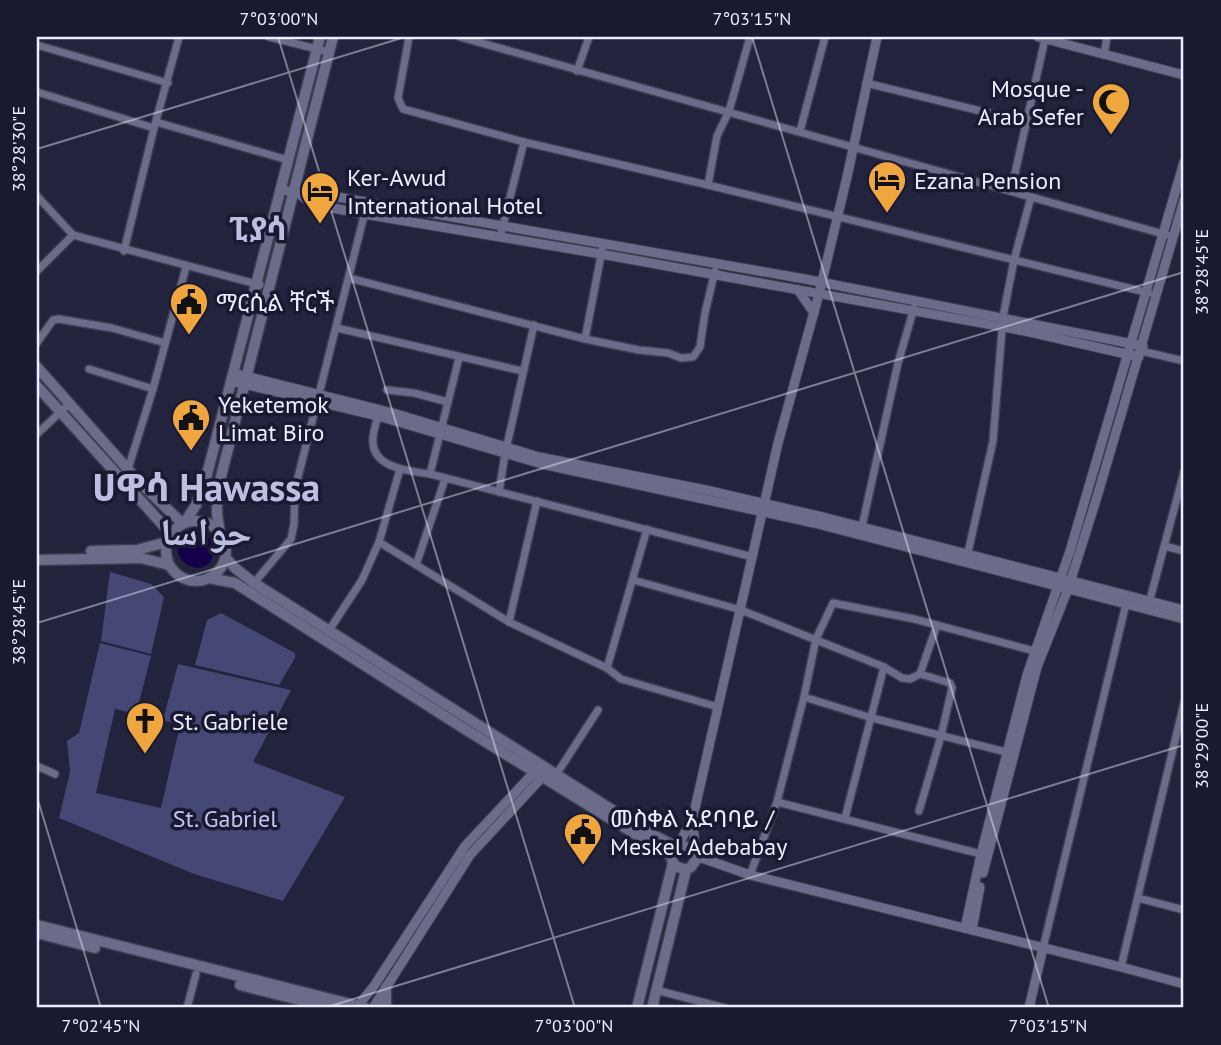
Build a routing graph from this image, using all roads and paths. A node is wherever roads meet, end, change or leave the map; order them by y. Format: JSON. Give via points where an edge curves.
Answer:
{"nodes":[{"id":1,"x":179,"y":37,"type":"edge"},
{"id":2,"x":269,"y":37,"type":"edge"},
{"id":3,"x":320,"y":37,"type":"edge"},
{"id":4,"x":333,"y":37,"type":"edge"},
{"id":5,"x":409,"y":37,"type":"edge"},
{"id":6,"x":460,"y":37,"type":"edge"},
{"id":7,"x":589,"y":37,"type":"edge"},
{"id":8,"x":750,"y":37,"type":"edge"},
{"id":9,"x":825,"y":37,"type":"edge"},
{"id":10,"x":877,"y":37,"type":"edge"},
{"id":11,"x":1107,"y":37,"type":"edge"},
{"id":12,"x":1041,"y":38,"type":"edge"},
{"id":13,"x":37,"y":45,"type":"edge"},
{"id":14,"x":317,"y":49,"type":"junction"},
{"id":15,"x":329,"y":52,"type":"junction"},
{"id":16,"x":1104,"y":55,"type":"junction"},
{"id":17,"x":578,"y":71,"type":"junction"},
{"id":18,"x":1184,"y":75,"type":"edge"},
{"id":19,"x":168,"y":83,"type":"junction"},
{"id":20,"x":866,"y":83,"type":"junction"},
{"id":21,"x":37,"y":92,"type":"edge"},
{"id":22,"x":729,"y":111,"type":"junction"},
{"id":23,"x":1026,"y":122,"type":"junction"},
{"id":24,"x":155,"y":125,"type":"junction"},
{"id":25,"x":800,"y":131,"type":"junction"},
{"id":26,"x":524,"y":142,"type":"junction"},
{"id":27,"x":853,"y":148,"type":"junction"},
{"id":28,"x":288,"y":160,"type":"junction"},
{"id":29,"x":1184,"y":162,"type":"edge"},
{"id":30,"x":1182,"y":178,"type":"edge"},
{"id":31,"x":708,"y":185,"type":"junction"},
{"id":32,"x":280,"y":189,"type":"junction"},
{"id":33,"x":1011,"y":191,"type":"junction"},
{"id":34,"x":296,"y":193,"type":"junction"},
{"id":35,"x":37,"y":196,"type":"edge"},
{"id":36,"x":1031,"y":197,"type":"junction"},
{"id":37,"x":1184,"y":200,"type":"edge"},
{"id":38,"x":367,"y":204,"type":"junction"},
{"id":39,"x":364,"y":214,"type":"junction"},
{"id":40,"x":838,"y":216,"type":"junction"},
{"id":41,"x":501,"y":232,"type":"junction"},
{"id":42,"x":73,"y":236,"type":"junction"},
{"id":43,"x":1169,"y":236,"type":"junction"},
{"id":44,"x":602,"y":249,"type":"junction"},
{"id":45,"x":124,"y":251,"type":"junction"},
{"id":46,"x":1014,"y":260,"type":"junction"},
{"id":47,"x":186,"y":267,"type":"junction"},
{"id":48,"x":825,"y":267,"type":"junction"},
{"id":49,"x":715,"y":270,"type":"junction"},
{"id":50,"x":37,"y":271,"type":"edge"},
{"id":51,"x":349,"y":278,"type":"junction"},
{"id":52,"x":805,"y":279,"type":"junction"},
{"id":53,"x":822,"y":283,"type":"junction"},
{"id":54,"x":256,"y":284,"type":"junction"},
{"id":55,"x":839,"y":286,"type":"junction"},
{"id":56,"x":269,"y":287,"type":"junction"},
{"id":57,"x":798,"y":290,"type":"junction"},
{"id":58,"x":819,"y":294,"type":"junction"},
{"id":59,"x":1152,"y":294,"type":"junction"},
{"id":60,"x":836,"y":297,"type":"junction"},
{"id":61,"x":915,"y":300,"type":"junction"},
{"id":62,"x":815,"y":310,"type":"junction"},
{"id":63,"x":913,"y":311,"type":"junction"},
{"id":64,"x":1003,"y":317,"type":"junction"},
{"id":65,"x":534,"y":325,"type":"junction"},
{"id":66,"x":337,"y":328,"type":"junction"},
{"id":67,"x":1003,"y":328,"type":"junction"},
{"id":68,"x":586,"y":339,"type":"junction"},
{"id":69,"x":165,"y":343,"type":"junction"},
{"id":70,"x":1132,"y":343,"type":"junction"},
{"id":71,"x":37,"y":344,"type":"edge"},
{"id":72,"x":1138,"y":352,"type":"junction"},
{"id":73,"x":459,"y":358,"type":"junction"},
{"id":74,"x":1184,"y":361,"type":"edge"},
{"id":75,"x":37,"y":367,"type":"edge"},
{"id":76,"x":89,"y":369,"type":"dead end"},
{"id":77,"x":522,"y":371,"type":"junction"},
{"id":78,"x":232,"y":377,"type":"junction"},
{"id":79,"x":245,"y":380,"type":"junction"},
{"id":80,"x":37,"y":386,"type":"edge"},
{"id":81,"x":153,"y":389,"type":"junction"},
{"id":82,"x":387,"y":390,"type":"dead end"},
{"id":83,"x":319,"y":398,"type":"junction"},
{"id":84,"x":448,"y":402,"type":"junction"},
{"id":85,"x":70,"y":403,"type":"junction"},
{"id":86,"x":61,"y":412,"type":"junction"},
{"id":87,"x":378,"y":416,"type":"junction"},
{"id":88,"x":440,"y":432,"type":"junction"},
{"id":89,"x":37,"y":434,"type":"edge"},
{"id":90,"x":506,"y":451,"type":"junction"},
{"id":91,"x":128,"y":469,"type":"junction"},
{"id":92,"x":400,"y":469,"type":"junction"},
{"id":93,"x":1184,"y":472,"type":"edge"},
{"id":94,"x":430,"y":474,"type":"junction"},
{"id":95,"x":445,"y":479,"type":"junction"},
{"id":96,"x":499,"y":492,"type":"junction"},
{"id":97,"x":537,"y":501,"type":"junction"},
{"id":98,"x":196,"y":505,"type":"junction"},
{"id":99,"x":764,"y":508,"type":"junction"},
{"id":100,"x":166,"y":509,"type":"junction"},
{"id":101,"x":1174,"y":509,"type":"junction"},
{"id":102,"x":1184,"y":512,"type":"edge"},
{"id":103,"x":183,"y":523,"type":"junction"},
{"id":104,"x":647,"y":529,"type":"junction"},
{"id":105,"x":861,"y":531,"type":"junction"},
{"id":106,"x":220,"y":533,"type":"junction"},
{"id":107,"x":169,"y":538,"type":"junction"},
{"id":108,"x":379,"y":542,"type":"junction"},
{"id":109,"x":1164,"y":546,"type":"junction"},
{"id":110,"x":1184,"y":551,"type":"edge"},
{"id":111,"x":37,"y":554,"type":"edge"},
{"id":112,"x":225,"y":557,"type":"junction"},
{"id":113,"x":753,"y":557,"type":"junction"},
{"id":114,"x":966,"y":559,"type":"junction"},
{"id":115,"x":37,"y":560,"type":"edge"},
{"id":116,"x":169,"y":565,"type":"junction"},
{"id":117,"x":416,"y":565,"type":"junction"},
{"id":118,"x":209,"y":578,"type":"junction"},
{"id":119,"x":633,"y":580,"type":"junction"},
{"id":120,"x":254,"y":583,"type":"junction"},
{"id":121,"x":1064,"y":583,"type":"junction"},
{"id":122,"x":1125,"y":604,"type":"junction"},
{"id":123,"x":1148,"y":606,"type":"junction"},
{"id":124,"x":741,"y":610,"type":"junction"},
{"id":125,"x":1184,"y":610,"type":"edge"},
{"id":126,"x":1184,"y":619,"type":"edge"},
{"id":127,"x":509,"y":622,"type":"junction"},
{"id":128,"x":937,"y":625,"type":"junction"},
{"id":129,"x":328,"y":632,"type":"junction"},
{"id":130,"x":816,"y":639,"type":"junction"},
{"id":131,"x":1038,"y":652,"type":"junction"},
{"id":132,"x":884,"y":667,"type":"junction"},
{"id":133,"x":607,"y":668,"type":"junction"},
{"id":134,"x":920,"y":674,"type":"junction"},
{"id":135,"x":804,"y":697,"type":"junction"},
{"id":136,"x":1184,"y":703,"type":"edge"},
{"id":137,"x":718,"y":707,"type":"junction"},
{"id":138,"x":598,"y":710,"type":"dead end"},
{"id":139,"x":872,"y":718,"type":"junction"},
{"id":140,"x":941,"y":736,"type":"junction"},
{"id":141,"x":1006,"y":752,"type":"junction"},
{"id":142,"x":37,"y":766,"type":"edge"},
{"id":143,"x":544,"y":772,"type":"junction"},
{"id":144,"x":55,"y":774,"type":"dead end"},
{"id":145,"x":777,"y":802,"type":"junction"},
{"id":146,"x":919,"y":811,"type":"dead end"},
{"id":147,"x":693,"y":817,"type":"junction"},
{"id":148,"x":845,"y":818,"type":"junction"},
{"id":149,"x":675,"y":853,"type":"junction"},
{"id":150,"x":981,"y":854,"type":"junction"},
{"id":151,"x":692,"y":860,"type":"junction"},
{"id":152,"x":750,"y":875,"type":"junction"},
{"id":153,"x":1138,"y":898,"type":"junction"},
{"id":154,"x":1184,"y":909,"type":"edge"},
{"id":155,"x":37,"y":925,"type":"edge"},
{"id":156,"x":969,"y":929,"type":"junction"},
{"id":157,"x":37,"y":933,"type":"edge"},
{"id":158,"x":1043,"y":948,"type":"junction"},
{"id":159,"x":1121,"y":967,"type":"junction"},
{"id":160,"x":196,"y":974,"type":"junction"},
{"id":161,"x":1184,"y":984,"type":"edge"},
{"id":162,"x":386,"y":988,"type":"junction"},
{"id":163,"x":656,"y":990,"type":"junction"},
{"id":164,"x":360,"y":1007,"type":"edge"},
{"id":165,"x":187,"y":1008,"type":"edge"},
{"id":166,"x":332,"y":1008,"type":"edge"},
{"id":167,"x":373,"y":1008,"type":"edge"},
{"id":168,"x":386,"y":1008,"type":"edge"},
{"id":169,"x":637,"y":1008,"type":"edge"},
{"id":170,"x":652,"y":1008,"type":"edge"},
{"id":171,"x":725,"y":1008,"type":"edge"},
{"id":172,"x":1029,"y":1008,"type":"edge"}],
"edges":[{"from":1,"to":19,"type":"street"},
{"from":2,"to":14,"type":"street"},
{"from":3,"to":14,"type":"main road"},
{"from":4,"to":15,"type":"main road"},
{"from":5,"to":26,"type":"street","via":[[398,98],[403,109]]},
{"from":6,"to":17,"type":"street"},
{"from":7,"to":17,"type":"street"},
{"from":8,"to":22,"type":"street"},
{"from":9,"to":25,"type":"street"},
{"from":10,"to":20,"type":"street"},
{"from":11,"to":16,"type":"street"},
{"from":12,"to":16,"type":"street"},
{"from":12,"to":23,"type":"street"},
{"from":13,"to":19,"type":"street"},
{"from":14,"to":15,"type":"street"},
{"from":14,"to":28,"type":"main road"},
{"from":15,"to":34,"type":"main road"},
{"from":16,"to":18,"type":"street"},
{"from":17,"to":22,"type":"street"},
{"from":19,"to":24,"type":"street"},
{"from":20,"to":23,"type":"street"},
{"from":20,"to":27,"type":"street"},
{"from":21,"to":24,"type":"street"},
{"from":22,"to":25,"type":"street"},
{"from":22,"to":31,"type":"street","via":[[716,136]]},
{"from":23,"to":33,"type":"street"},
{"from":24,"to":28,"type":"street"},
{"from":24,"to":45,"type":"street"},
{"from":25,"to":27,"type":"street"},
{"from":26,"to":31,"type":"street"},
{"from":26,"to":41,"type":"street"},
{"from":27,"to":33,"type":"street"},
{"from":27,"to":40,"type":"street"},
{"from":28,"to":32,"type":"main road"},
{"from":29,"to":30,"type":"street"},
{"from":30,"to":43,"type":"street"},
{"from":31,"to":40,"type":"street"},
{"from":32,"to":34,"type":"street"},
{"from":32,"to":54,"type":"main road"},
{"from":33,"to":36,"type":"street"},
{"from":34,"to":38,"type":"street"},
{"from":34,"to":39,"type":"street","via":[[312,204]]},
{"from":34,"to":56,"type":"main road"},
{"from":35,"to":42,"type":"street"},
{"from":36,"to":43,"type":"street"},
{"from":36,"to":46,"type":"street"},
{"from":37,"to":43,"type":"street"},
{"from":38,"to":39,"type":"street"},
{"from":38,"to":41,"type":"street"},
{"from":39,"to":41,"type":"street"},
{"from":39,"to":51,"type":"street"},
{"from":40,"to":46,"type":"street"},
{"from":40,"to":48,"type":"street"},
{"from":41,"to":44,"type":"street"},
{"from":42,"to":45,"type":"street"},
{"from":42,"to":50,"type":"street"},
{"from":43,"to":59,"type":"street"},
{"from":44,"to":49,"type":"street"},
{"from":44,"to":68,"type":"street"},
{"from":45,"to":47,"type":"street"},
{"from":46,"to":59,"type":"street"},
{"from":46,"to":64,"type":"street"},
{"from":47,"to":54,"type":"street"},
{"from":47,"to":69,"type":"street"},
{"from":48,"to":52,"type":"street"},
{"from":48,"to":53,"type":"street"},
{"from":48,"to":55,"type":"street"},
{"from":49,"to":52,"type":"street"},
{"from":49,"to":57,"type":"street"},
{"from":49,"to":68,"type":"street","via":[[700,347],[693,357]]},
{"from":51,"to":65,"type":"street"},
{"from":51,"to":66,"type":"street"},
{"from":52,"to":53,"type":"street"},
{"from":53,"to":55,"type":"street"},
{"from":53,"to":58,"type":"street"},
{"from":54,"to":56,"type":"street"},
{"from":54,"to":78,"type":"main road"},
{"from":55,"to":61,"type":"street"},
{"from":56,"to":79,"type":"main road"},
{"from":57,"to":58,"type":"street"},
{"from":57,"to":62,"type":"street"},
{"from":58,"to":60,"type":"street"},
{"from":58,"to":62,"type":"street"},
{"from":59,"to":70,"type":"street"},
{"from":59,"to":72,"type":"street"},
{"from":60,"to":62,"type":"street"},
{"from":60,"to":63,"type":"street"},
{"from":61,"to":63,"type":"street"},
{"from":61,"to":64,"type":"street"},
{"from":62,"to":99,"type":"street"},
{"from":63,"to":67,"type":"street"},
{"from":63,"to":105,"type":"street"},
{"from":64,"to":67,"type":"street"},
{"from":64,"to":70,"type":"street"},
{"from":65,"to":68,"type":"street"},
{"from":65,"to":77,"type":"street"},
{"from":66,"to":73,"type":"street"},
{"from":66,"to":83,"type":"street"},
{"from":67,"to":72,"type":"street"},
{"from":67,"to":114,"type":"street","via":[[993,441]]},
{"from":69,"to":71,"type":"street","via":[[59,319],[53,320]]},
{"from":69,"to":81,"type":"street"},
{"from":70,"to":72,"type":"street"},
{"from":72,"to":74,"type":"street"},
{"from":72,"to":121,"type":"street"},
{"from":73,"to":77,"type":"street"},
{"from":73,"to":84,"type":"street"},
{"from":75,"to":85,"type":"main road"},
{"from":76,"to":81,"type":"street"},
{"from":77,"to":90,"type":"street"},
{"from":78,"to":79,"type":"street"},
{"from":78,"to":98,"type":"main road"},
{"from":79,"to":83,"type":"street"},
{"from":79,"to":106,"type":"main road","via":[[217,492]]},
{"from":80,"to":86,"type":"main road"},
{"from":81,"to":91,"type":"street"},
{"from":82,"to":84,"type":"street"},
{"from":83,"to":87,"type":"street"},
{"from":83,"to":88,"type":"street"},
{"from":83,"to":120,"type":"street","via":[[295,489],[291,539]]},
{"from":84,"to":88,"type":"street"},
{"from":85,"to":86,"type":"street"},
{"from":85,"to":91,"type":"main road"},
{"from":86,"to":89,"type":"street"},
{"from":86,"to":107,"type":"main road"},
{"from":87,"to":88,"type":"street"},
{"from":87,"to":92,"type":"street","via":[[374,449],[386,463]]},
{"from":88,"to":90,"type":"street"},
{"from":88,"to":94,"type":"street"},
{"from":90,"to":96,"type":"street"},
{"from":90,"to":99,"type":"street","via":[[580,473]]},
{"from":91,"to":100,"type":"main road"},
{"from":92,"to":94,"type":"street"},
{"from":92,"to":108,"type":"street"},
{"from":93,"to":101,"type":"street"},
{"from":94,"to":95,"type":"street"},
{"from":95,"to":96,"type":"street"},
{"from":95,"to":117,"type":"street"},
{"from":96,"to":97,"type":"street"},
{"from":97,"to":104,"type":"street"},
{"from":97,"to":127,"type":"street"},
{"from":98,"to":100,"type":"main road","via":[[182,512]]},
{"from":98,"to":103,"type":"main road"},
{"from":99,"to":105,"type":"street"},
{"from":99,"to":113,"type":"street"},
{"from":100,"to":103,"type":"main road"},
{"from":101,"to":102,"type":"street"},
{"from":101,"to":109,"type":"street"},
{"from":103,"to":106,"type":"main road","via":[[202,521]]},
{"from":103,"to":107,"type":"main road"},
{"from":104,"to":113,"type":"street"},
{"from":104,"to":119,"type":"street"},
{"from":105,"to":114,"type":"street"},
{"from":106,"to":112,"type":"main road"},
{"from":107,"to":111,"type":"main road","via":[[137,550]]},
{"from":107,"to":116,"type":"main road"},
{"from":108,"to":117,"type":"street"},
{"from":108,"to":129,"type":"street","via":[[362,580]]},
{"from":109,"to":110,"type":"street"},
{"from":109,"to":123,"type":"street"},
{"from":112,"to":118,"type":"main road"},
{"from":112,"to":120,"type":"main road"},
{"from":113,"to":124,"type":"street"},
{"from":114,"to":121,"type":"street"},
{"from":115,"to":116,"type":"main road","via":[[141,558]]},
{"from":116,"to":118,"type":"main road","via":[[187,579]]},
{"from":117,"to":127,"type":"street"},
{"from":118,"to":143,"type":"main road","via":[[235,583]]},
{"from":119,"to":124,"type":"street"},
{"from":119,"to":133,"type":"street"},
{"from":120,"to":129,"type":"main road"},
{"from":121,"to":122,"type":"street"},
{"from":121,"to":123,"type":"street"},
{"from":121,"to":131,"type":"street"},
{"from":122,"to":123,"type":"street"},
{"from":122,"to":158,"type":"street"},
{"from":123,"to":125,"type":"street"},
{"from":123,"to":126,"type":"street"},
{"from":124,"to":130,"type":"street"},
{"from":124,"to":137,"type":"street"},
{"from":127,"to":133,"type":"street"},
{"from":128,"to":130,"type":"street","via":[[836,603]]},
{"from":128,"to":131,"type":"street"},
{"from":128,"to":134,"type":"street"},
{"from":129,"to":143,"type":"main road"},
{"from":130,"to":132,"type":"street"},
{"from":130,"to":135,"type":"street"},
{"from":131,"to":141,"type":"street"},
{"from":131,"to":156,"type":"street"},
{"from":132,"to":134,"type":"street","via":[[902,678]]},
{"from":132,"to":139,"type":"street"},
{"from":133,"to":137,"type":"street","via":[[629,682]]},
{"from":134,"to":140,"type":"street","via":[[952,686]]},
{"from":135,"to":139,"type":"street"},
{"from":135,"to":145,"type":"street"},
{"from":136,"to":153,"type":"street"},
{"from":137,"to":147,"type":"street"},
{"from":138,"to":143,"type":"street"},
{"from":139,"to":140,"type":"street"},
{"from":139,"to":148,"type":"street"},
{"from":140,"to":141,"type":"street"},
{"from":140,"to":146,"type":"street"},
{"from":141,"to":150,"type":"street"},
{"from":142,"to":144,"type":"street"},
{"from":143,"to":149,"type":"main road"},
{"from":143,"to":162,"type":"street","via":[[470,855]]},
{"from":143,"to":164,"type":"street","via":[[465,846]]},
{"from":145,"to":148,"type":"street"},
{"from":145,"to":152,"type":"street"},
{"from":147,"to":149,"type":"street"},
{"from":147,"to":151,"type":"street"},
{"from":148,"to":150,"type":"street"},
{"from":149,"to":151,"type":"main road","via":[[688,846]]},
{"from":149,"to":151,"type":"main road","via":[[679,869]]},
{"from":149,"to":169,"type":"main road"},
{"from":150,"to":156,"type":"street"},
{"from":151,"to":152,"type":"street"},
{"from":151,"to":163,"type":"main road"},
{"from":152,"to":156,"type":"street"},
{"from":153,"to":154,"type":"street"},
{"from":153,"to":159,"type":"street"},
{"from":155,"to":164,"type":"main road"},
{"from":156,"to":158,"type":"street"},
{"from":157,"to":160,"type":"main road"},
{"from":158,"to":159,"type":"street"},
{"from":158,"to":172,"type":"street"},
{"from":159,"to":161,"type":"street"},
{"from":160,"to":165,"type":"street"},
{"from":160,"to":166,"type":"main road"},
{"from":162,"to":167,"type":"street"},
{"from":162,"to":168,"type":"main road"},
{"from":163,"to":170,"type":"main road"},
{"from":163,"to":171,"type":"street"}]}
